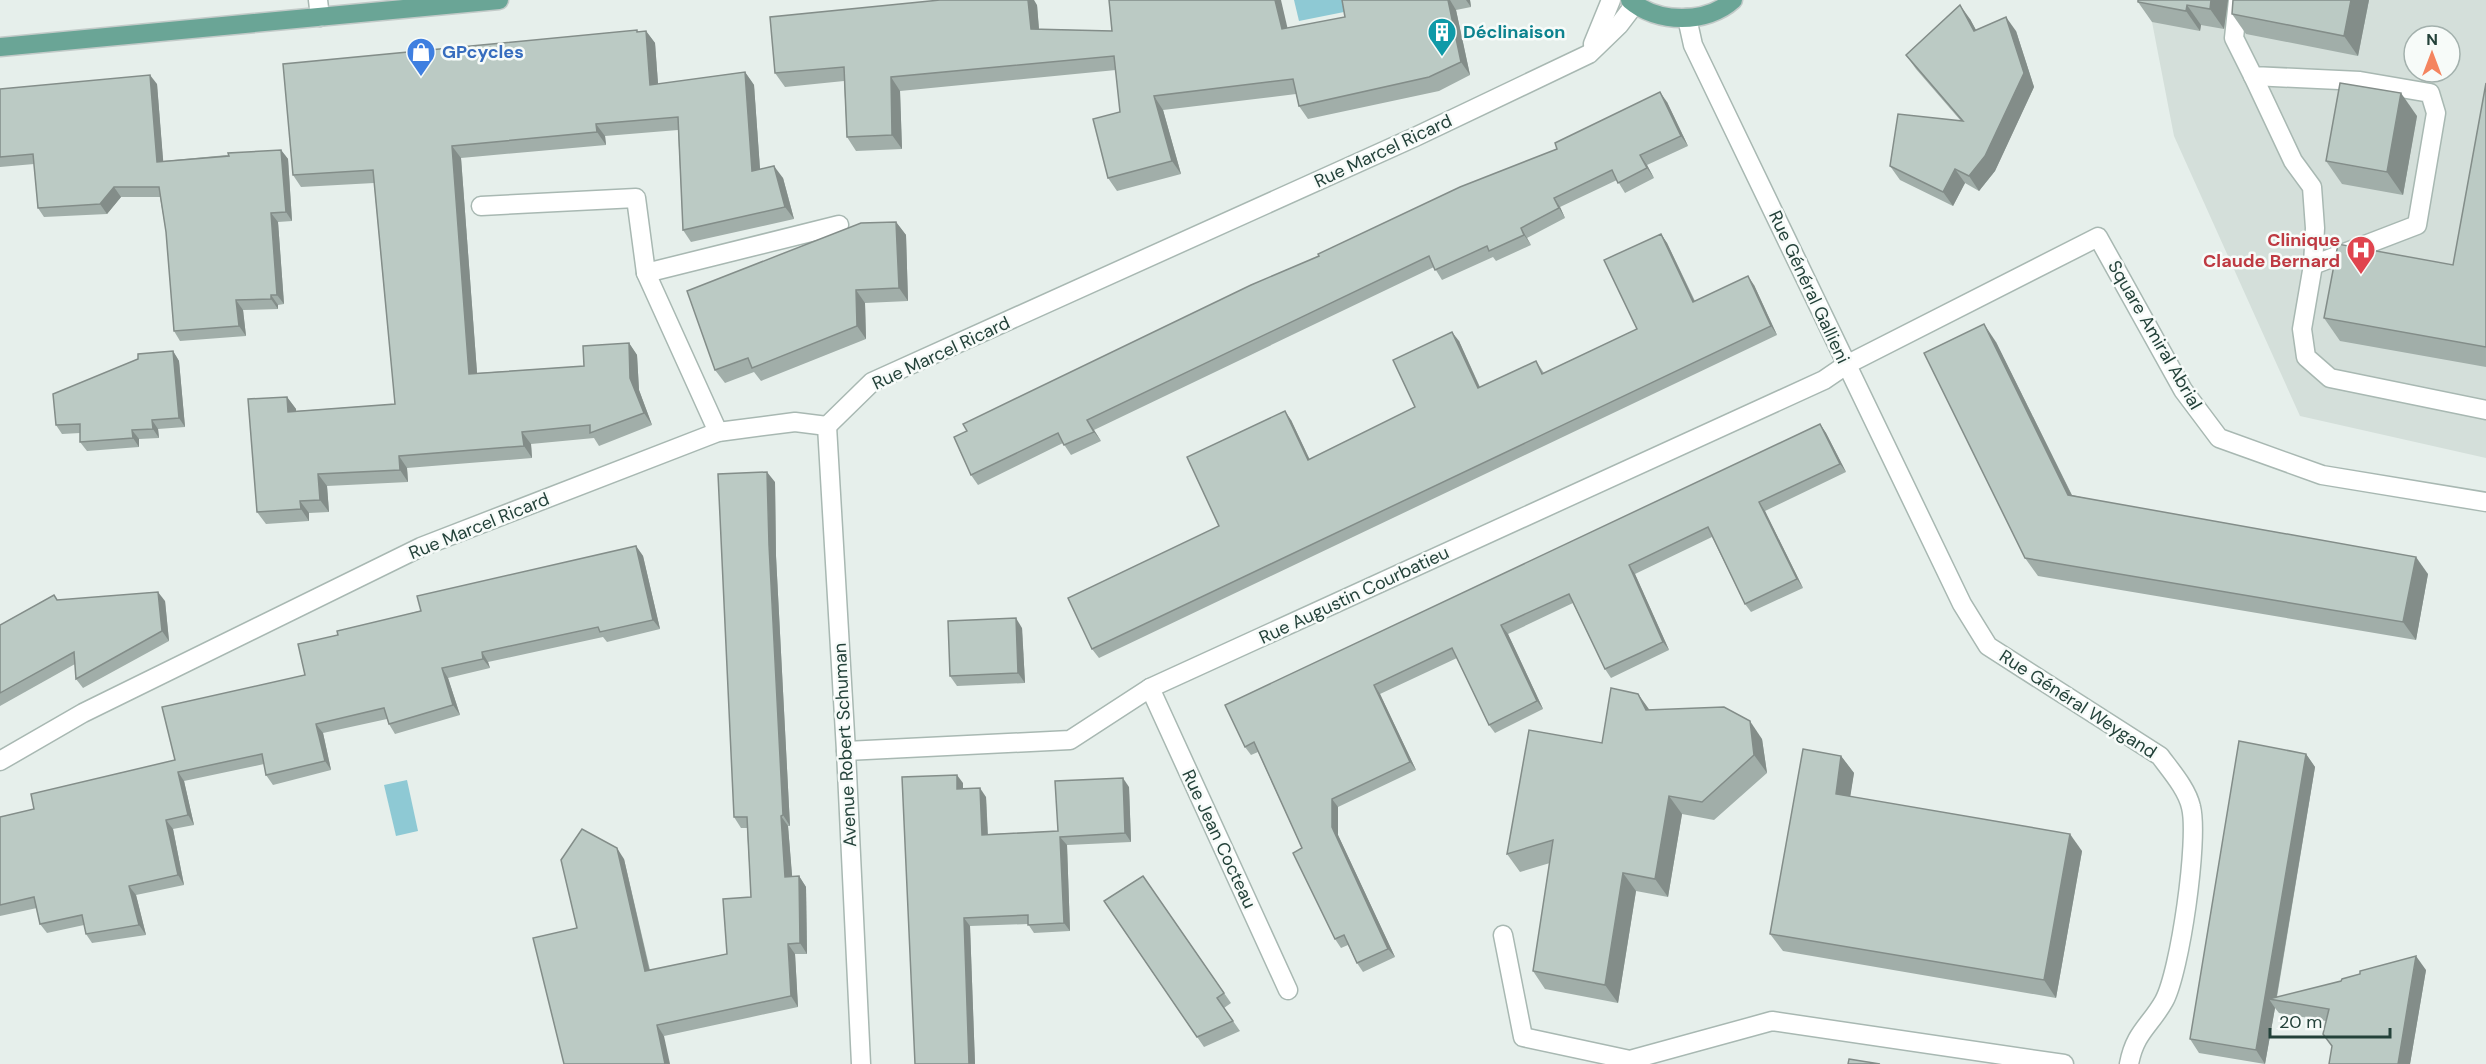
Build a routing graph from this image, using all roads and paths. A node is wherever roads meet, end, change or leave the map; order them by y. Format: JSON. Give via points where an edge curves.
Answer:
{"nodes":[{"id":1,"x":499,"y":0,"type":"edge"},
{"id":2,"x":1611,"y":0,"type":"edge"},
{"id":3,"x":1733,"y":0,"type":"edge"},
{"id":4,"x":2238,"y":0,"type":"edge"},
{"id":5,"x":1632,"y":2,"type":"edge"},
{"id":6,"x":319,"y":8,"type":"edge"},
{"id":7,"x":1687,"y":18,"type":"junction"},
{"id":8,"x":0,"y":47,"type":"edge"},
{"id":9,"x":1588,"y":54,"type":"junction"},
{"id":10,"x":2253,"y":76,"type":"junction"},
{"id":11,"x":480,"y":206,"type":"dead end"},
{"id":12,"x":839,"y":225,"type":"dead end"},
{"id":13,"x":2313,"y":265,"type":"junction"},
{"id":14,"x":646,"y":273,"type":"junction"},
{"id":15,"x":1846,"y":365,"type":"junction"},
{"id":16,"x":2486,"y":410,"type":"edge"},
{"id":17,"x":827,"y":426,"type":"junction"},
{"id":18,"x":718,"y":432,"type":"junction"},
{"id":19,"x":2486,"y":502,"type":"edge"},
{"id":20,"x":1938,"y":553,"type":"joint"},
{"id":21,"x":1150,"y":688,"type":"junction"},
{"id":22,"x":846,"y":752,"type":"junction"},
{"id":23,"x":0,"y":761,"type":"edge"},
{"id":24,"x":1503,"y":935,"type":"dead end"},
{"id":25,"x":1288,"y":990,"type":"dead end"},
{"id":26,"x":1630,"y":1062,"type":"edge"},
{"id":27,"x":861,"y":1064,"type":"edge"},
{"id":28,"x":2064,"y":1064,"type":"edge"},
{"id":29,"x":2128,"y":1064,"type":"edge"}],
"edges":[{"from":1,"to":6,"type":"main road"},
{"from":2,"to":9,"type":"street"},
{"from":3,"to":7,"type":"main road","via":[[1709,14]]},
{"from":4,"to":10,"type":"street","via":[[2234,38]]},
{"from":5,"to":7,"type":"main road","via":[[1660,15]]},
{"from":5,"to":9,"type":"street","name":"Rue Marcel Ricard","via":[[1619,25]]},
{"from":6,"to":8,"type":"main road"},
{"from":7,"to":15,"type":"street","name":"Rue Général Gallieni","via":[[1693,45]]},
{"from":9,"to":17,"type":"street","name":"Rue Marcel Ricard","via":[[1404,142],[872,382]]},
{"from":10,"to":13,"type":"street","via":[[2293,161],[2312,187]]},
{"from":10,"to":13,"type":"street","via":[[2360,81],[2430,93],[2436,113],[2417,225]]},
{"from":11,"to":14,"type":"street","via":[[636,198]]},
{"from":12,"to":14,"type":"street"},
{"from":13,"to":16,"type":"street","via":[[2302,329],[2306,357],[2330,378]]},
{"from":14,"to":18,"type":"street"},
{"from":15,"to":19,"type":"street","name":"Square Amiral Abrial","via":[[2098,237],[2182,390],[2219,438],[2322,475]]},
{"from":15,"to":20,"type":"street","name":"Rue Général Gallieni"},
{"from":15,"to":21,"type":"street","name":"Rue Augustin Courbatieu","via":[[1824,380]]},
{"from":17,"to":18,"type":"street","name":"Rue Marcel Ricard","via":[[795,422]]},
{"from":17,"to":22,"type":"street","name":"Avenue Robert Schuman"},
{"from":18,"to":23,"type":"street","name":"Rue Marcel Ricard","via":[[421,547],[83,714]]},
{"from":20,"to":29,"type":"street","name":"Rue Général Weygand","via":[[1962,604],[1988,646],[2160,756],[2191,807],[2193,852],[2179,955],[2165,1000],[2132,1047]]},
{"from":21,"to":22,"type":"street","name":"Rue Augustin Courbatieu","via":[[1070,740]]},
{"from":21,"to":25,"type":"street","name":"Rue Jean Cocteau"},
{"from":22,"to":27,"type":"street","name":"Avenue Robert Schuman"},
{"from":24,"to":26,"type":"street","via":[[1523,1036]]},
{"from":26,"to":28,"type":"street","via":[[1772,1021]]}]}
